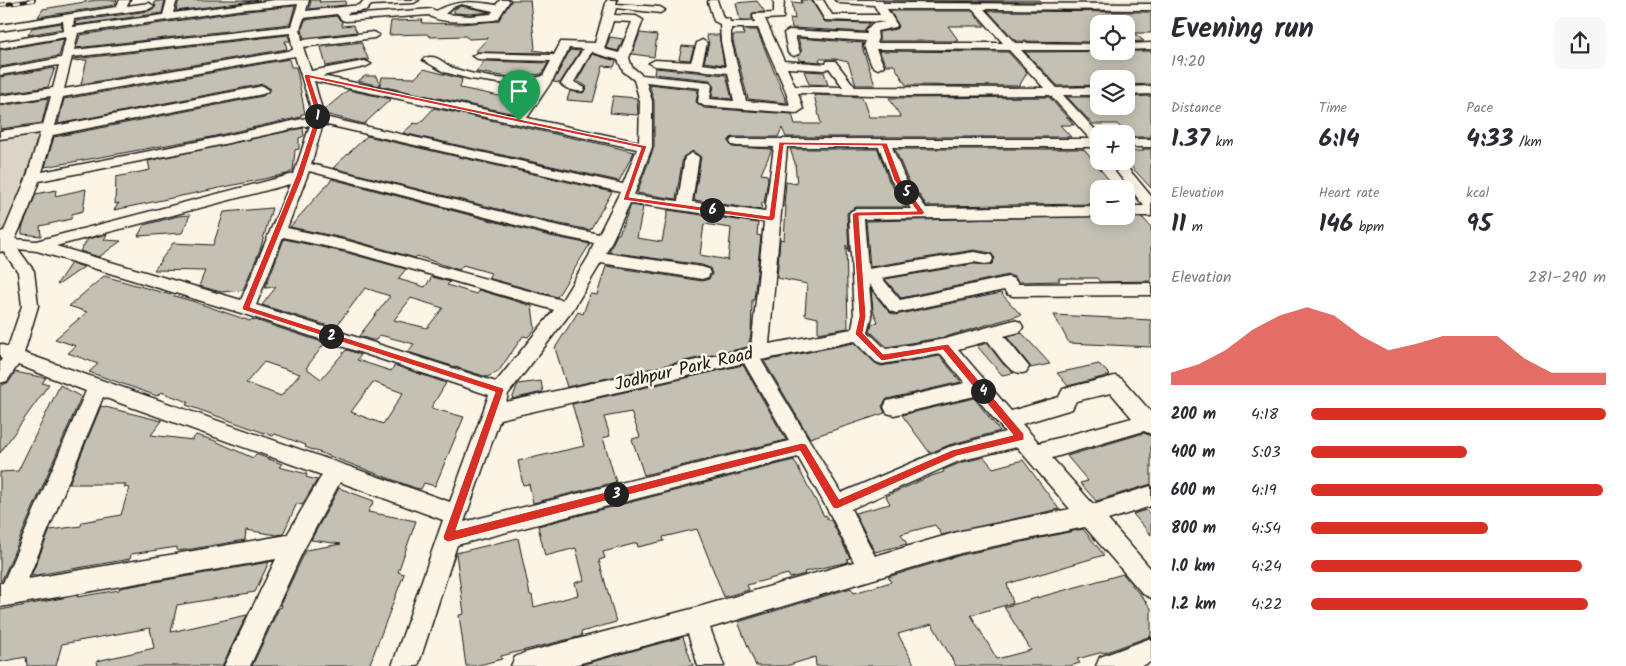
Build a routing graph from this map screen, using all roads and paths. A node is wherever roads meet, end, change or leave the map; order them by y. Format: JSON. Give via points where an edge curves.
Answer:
{"nodes":[{"id":1,"x":125,"y":0,"type":"edge"},
{"id":2,"x":185,"y":0,"type":"edge"},
{"id":3,"x":304,"y":0,"type":"edge"},
{"id":4,"x":414,"y":0,"type":"edge"},
{"id":5,"x":461,"y":0,"type":"edge"},
{"id":6,"x":505,"y":0,"type":"edge"},
{"id":7,"x":779,"y":0,"type":"edge"},
{"id":8,"x":818,"y":0,"type":"edge"},
{"id":9,"x":840,"y":0,"type":"edge"},
{"id":10,"x":171,"y":1,"type":"edge"},
{"id":11,"x":369,"y":1,"type":"edge"},
{"id":12,"x":713,"y":2,"type":"dead end"},
{"id":13,"x":240,"y":3,"type":"edge"},
{"id":14,"x":878,"y":3,"type":"edge"},
{"id":15,"x":1055,"y":3,"type":"edge"},
{"id":16,"x":57,"y":6,"type":"dead end"},
{"id":17,"x":149,"y":6,"type":"dead end"},
{"id":18,"x":975,"y":6,"type":"junction"},
{"id":19,"x":1151,"y":7,"type":"edge"},
{"id":20,"x":611,"y":8,"type":"edge"},
{"id":21,"x":499,"y":9,"type":"junction"},
{"id":22,"x":120,"y":10,"type":"junction"},
{"id":23,"x":660,"y":10,"type":"dead end"},
{"id":24,"x":340,"y":11,"type":"junction"},
{"id":25,"x":436,"y":16,"type":"junction"},
{"id":26,"x":69,"y":17,"type":"junction"},
{"id":27,"x":167,"y":17,"type":"junction"},
{"id":28,"x":887,"y":18,"type":"junction"},
{"id":29,"x":54,"y":19,"type":"junction"},
{"id":30,"x":297,"y":22,"type":"junction"},
{"id":31,"x":725,"y":25,"type":"junction"},
{"id":32,"x":762,"y":25,"type":"junction"},
{"id":33,"x":0,"y":28,"type":"edge"},
{"id":34,"x":73,"y":31,"type":"junction"},
{"id":35,"x":374,"y":35,"type":"dead end"},
{"id":36,"x":726,"y":41,"type":"junction"},
{"id":37,"x":740,"y":41,"type":"dead end"},
{"id":38,"x":871,"y":42,"type":"junction"},
{"id":39,"x":702,"y":43,"type":"dead end"},
{"id":40,"x":0,"y":46,"type":"edge"},
{"id":41,"x":1135,"y":46,"type":"edge"},
{"id":42,"x":1151,"y":46,"type":"edge"},
{"id":43,"x":594,"y":47,"type":"junction"},
{"id":44,"x":1011,"y":47,"type":"junction"},
{"id":45,"x":1090,"y":47,"type":"edge"},
{"id":46,"x":298,"y":48,"type":"junction"},
{"id":47,"x":794,"y":53,"type":"dead end"},
{"id":48,"x":478,"y":56,"type":"dead end"},
{"id":49,"x":66,"y":57,"type":"junction"},
{"id":50,"x":558,"y":58,"type":"junction"},
{"id":51,"x":623,"y":58,"type":"junction"},
{"id":52,"x":429,"y":60,"type":"dead end"},
{"id":53,"x":655,"y":63,"type":"dead end"},
{"id":54,"x":365,"y":64,"type":"dead end"},
{"id":55,"x":780,"y":64,"type":"junction"},
{"id":56,"x":691,"y":66,"type":"junction"},
{"id":57,"x":878,"y":66,"type":"dead end"},
{"id":58,"x":734,"y":70,"type":"junction"},
{"id":59,"x":0,"y":72,"type":"edge"},
{"id":60,"x":306,"y":76,"type":"junction"},
{"id":61,"x":548,"y":78,"type":"junction"},
{"id":62,"x":639,"y":78,"type":"junction"},
{"id":63,"x":681,"y":82,"type":"junction"},
{"id":64,"x":579,"y":88,"type":"dead end"},
{"id":65,"x":791,"y":89,"type":"junction"},
{"id":66,"x":264,"y":90,"type":"dead end"},
{"id":67,"x":851,"y":90,"type":"junction"},
{"id":68,"x":1090,"y":90,"type":"edge"},
{"id":69,"x":1135,"y":90,"type":"edge"},
{"id":70,"x":1151,"y":90,"type":"edge"},
{"id":71,"x":1053,"y":91,"type":"junction"},
{"id":72,"x":57,"y":92,"type":"junction"},
{"id":73,"x":0,"y":100,"type":"edge"},
{"id":74,"x":742,"y":105,"type":"junction"},
{"id":75,"x":318,"y":119,"type":"junction"},
{"id":76,"x":519,"y":121,"type":"junction"},
{"id":77,"x":46,"y":130,"type":"junction"},
{"id":78,"x":1090,"y":132,"type":"edge"},
{"id":79,"x":0,"y":135,"type":"edge"},
{"id":80,"x":737,"y":142,"type":"dead end"},
{"id":81,"x":1090,"y":142,"type":"edge"},
{"id":82,"x":781,"y":143,"type":"junction"},
{"id":83,"x":1135,"y":143,"type":"edge"},
{"id":84,"x":1151,"y":143,"type":"edge"},
{"id":85,"x":884,"y":144,"type":"junction"},
{"id":86,"x":644,"y":147,"type":"junction"},
{"id":87,"x":692,"y":157,"type":"dead end"},
{"id":88,"x":1123,"y":170,"type":"edge"},
{"id":89,"x":302,"y":171,"type":"junction"},
{"id":90,"x":33,"y":178,"type":"junction"},
{"id":91,"x":627,"y":194,"type":"junction"},
{"id":92,"x":1151,"y":205,"type":"edge"},
{"id":93,"x":684,"y":206,"type":"junction"},
{"id":94,"x":1090,"y":211,"type":"edge"},
{"id":95,"x":1135,"y":211,"type":"edge"},
{"id":96,"x":1151,"y":211,"type":"edge"},
{"id":97,"x":922,"y":213,"type":"junction"},
{"id":98,"x":772,"y":218,"type":"junction"},
{"id":99,"x":278,"y":231,"type":"junction"},
{"id":100,"x":2,"y":242,"type":"edge"},
{"id":101,"x":38,"y":246,"type":"junction"},
{"id":102,"x":600,"y":249,"type":"junction"},
{"id":103,"x":985,"y":259,"type":"dead end"},
{"id":104,"x":702,"y":273,"type":"dead end"},
{"id":105,"x":865,"y":275,"type":"junction"},
{"id":106,"x":1151,"y":289,"type":"edge"},
{"id":107,"x":566,"y":307,"type":"junction"},
{"id":108,"x":246,"y":308,"type":"junction"},
{"id":109,"x":861,"y":325,"type":"junction"},
{"id":110,"x":1014,"y":326,"type":"dead end"},
{"id":111,"x":991,"y":333,"type":"junction"},
{"id":112,"x":945,"y":346,"type":"junction"},
{"id":113,"x":7,"y":354,"type":"edge"},
{"id":114,"x":754,"y":355,"type":"junction"},
{"id":115,"x":1020,"y":366,"type":"dead end"},
{"id":116,"x":0,"y":376,"type":"edge"},
{"id":117,"x":981,"y":387,"type":"junction"},
{"id":118,"x":97,"y":388,"type":"junction"},
{"id":119,"x":500,"y":390,"type":"junction"},
{"id":120,"x":894,"y":407,"type":"dead end"},
{"id":121,"x":492,"y":413,"type":"junction"},
{"id":122,"x":1007,"y":420,"type":"junction"},
{"id":123,"x":1149,"y":424,"type":"edge"},
{"id":124,"x":1021,"y":437,"type":"junction"},
{"id":125,"x":802,"y":447,"type":"junction"},
{"id":126,"x":1037,"y":453,"type":"junction"},
{"id":127,"x":336,"y":470,"type":"junction"},
{"id":128,"x":1151,"y":496,"type":"edge"},
{"id":129,"x":837,"y":505,"type":"junction"},
{"id":130,"x":456,"y":514,"type":"junction"},
{"id":131,"x":1091,"y":515,"type":"junction"},
{"id":132,"x":448,"y":537,"type":"junction"},
{"id":133,"x":294,"y":544,"type":"junction"},
{"id":134,"x":870,"y":569,"type":"junction"},
{"id":135,"x":1151,"y":586,"type":"edge"},
{"id":136,"x":5,"y":594,"type":"edge"},
{"id":137,"x":696,"y":620,"type":"junction"},
{"id":138,"x":1151,"y":650,"type":"edge"},
{"id":139,"x":237,"y":666,"type":"edge"},
{"id":140,"x":405,"y":666,"type":"edge"},
{"id":141,"x":524,"y":666,"type":"edge"},
{"id":142,"x":711,"y":666,"type":"edge"},
{"id":143,"x":1109,"y":666,"type":"edge"}],
"edges":[{"from":1,"to":22,"type":"street"},
{"from":2,"to":10,"type":"street"},
{"from":3,"to":13,"type":"street"},
{"from":3,"to":30,"type":"street"},
{"from":4,"to":11,"type":"street"},
{"from":5,"to":21,"type":"street"},
{"from":5,"to":25,"type":"street"},
{"from":6,"to":21,"type":"street"},
{"from":7,"to":32,"type":"street","via":[[779,16],[758,16]]},
{"from":8,"to":28,"type":"street","via":[[829,18]]},
{"from":9,"to":14,"type":"street"},
{"from":10,"to":27,"type":"street"},
{"from":11,"to":24,"type":"street","via":[[364,8]]},
{"from":12,"to":31,"type":"street","via":[[718,21],[725,21]]},
{"from":13,"to":27,"type":"street"},
{"from":14,"to":18,"type":"street"},
{"from":14,"to":28,"type":"street"},
{"from":15,"to":18,"type":"street"},
{"from":15,"to":19,"type":"street"},
{"from":16,"to":29,"type":"street"},
{"from":17,"to":22,"type":"street"},
{"from":18,"to":44,"type":"street"},
{"from":20,"to":23,"type":"street"},
{"from":20,"to":43,"type":"street"},
{"from":20,"to":51,"type":"street","via":[[638,20]]},
{"from":21,"to":25,"type":"street","via":[[494,17]]},
{"from":22,"to":26,"type":"street"},
{"from":24,"to":25,"type":"street","via":[[346,18],[432,12]]},
{"from":24,"to":30,"type":"street"},
{"from":26,"to":29,"type":"street"},
{"from":26,"to":34,"type":"street","via":[[68,29]]},
{"from":27,"to":34,"type":"street"},
{"from":28,"to":38,"type":"street","via":[[892,25],[876,26],[871,30]]},
{"from":29,"to":33,"type":"street"},
{"from":30,"to":46,"type":"street"},
{"from":30,"to":49,"type":"street"},
{"from":31,"to":32,"type":"street"},
{"from":31,"to":36,"type":"street"},
{"from":32,"to":55,"type":"street"},
{"from":34,"to":40,"type":"street"},
{"from":34,"to":49,"type":"street"},
{"from":35,"to":46,"type":"street"},
{"from":36,"to":37,"type":"street"},
{"from":36,"to":58,"type":"street"},
{"from":38,"to":44,"type":"street"},
{"from":38,"to":47,"type":"street","via":[[833,34],[789,33]]},
{"from":38,"to":57,"type":"street"},
{"from":39,"to":56,"type":"street"},
{"from":41,"to":42,"type":"street"},
{"from":43,"to":50,"type":"street","via":[[565,44]]},
{"from":43,"to":51,"type":"street"},
{"from":43,"to":64,"type":"street","via":[[567,84]]},
{"from":44,"to":45,"type":"street"},
{"from":44,"to":71,"type":"street"},
{"from":46,"to":60,"type":"street"},
{"from":46,"to":72,"type":"street"},
{"from":48,"to":50,"type":"street"},
{"from":49,"to":59,"type":"street"},
{"from":49,"to":72,"type":"street"},
{"from":50,"to":61,"type":"street"},
{"from":51,"to":62,"type":"street","via":[[627,69]]},
{"from":52,"to":61,"type":"street","via":[[439,61],[446,69],[490,79],[523,82]]},
{"from":53,"to":56,"type":"street"},
{"from":54,"to":60,"type":"street"},
{"from":55,"to":65,"type":"street"},
{"from":55,"to":67,"type":"street","via":[[828,65]]},
{"from":56,"to":58,"type":"street"},
{"from":56,"to":63,"type":"street"},
{"from":58,"to":74,"type":"street"},
{"from":60,"to":75,"type":"street"},
{"from":60,"to":76,"type":"street"},
{"from":61,"to":76,"type":"street"},
{"from":62,"to":63,"type":"street"},
{"from":62,"to":86,"type":"street","via":[[646,101]]},
{"from":63,"to":74,"type":"street","via":[[706,85],[704,102]]},
{"from":65,"to":67,"type":"street"},
{"from":65,"to":74,"type":"street","via":[[797,109]]},
{"from":66,"to":77,"type":"street"},
{"from":67,"to":71,"type":"street"},
{"from":68,"to":71,"type":"street"},
{"from":69,"to":70,"type":"street"},
{"from":71,"to":78,"type":"street"},
{"from":72,"to":73,"type":"street"},
{"from":72,"to":77,"type":"street"},
{"from":75,"to":89,"type":"street"},
{"from":75,"to":90,"type":"street"},
{"from":75,"to":91,"type":"street","via":[[574,176]]},
{"from":76,"to":86,"type":"street"},
{"from":77,"to":79,"type":"street"},
{"from":77,"to":90,"type":"street"},
{"from":80,"to":82,"type":"street"},
{"from":81,"to":85,"type":"street"},
{"from":82,"to":85,"type":"street"},
{"from":82,"to":98,"type":"street"},
{"from":83,"to":84,"type":"street"},
{"from":85,"to":97,"type":"street","via":[[898,180]]},
{"from":86,"to":91,"type":"street"},
{"from":87,"to":93,"type":"street"},
{"from":88,"to":92,"type":"street"},
{"from":89,"to":99,"type":"street"},
{"from":89,"to":101,"type":"street"},
{"from":89,"to":102,"type":"street","via":[[550,229]]},
{"from":90,"to":100,"type":"street","via":[[12,233]]},
{"from":91,"to":93,"type":"street"},
{"from":91,"to":102,"type":"street"},
{"from":93,"to":98,"type":"street"},
{"from":94,"to":97,"type":"street"},
{"from":95,"to":96,"type":"street"},
{"from":97,"to":105,"type":"street","via":[[856,214]]},
{"from":98,"to":114,"type":"street","via":[[768,283]]},
{"from":99,"to":107,"type":"street","via":[[348,246]]},
{"from":99,"to":108,"type":"street"},
{"from":100,"to":101,"type":"street"},
{"from":100,"to":113,"type":"street","via":[[26,271],[30,306]]},
{"from":101,"to":108,"type":"street"},
{"from":102,"to":104,"type":"street"},
{"from":102,"to":107,"type":"street"},
{"from":103,"to":105,"type":"street","via":[[974,257]]},
{"from":105,"to":106,"type":"street","via":[[896,307],[1008,283],[1013,290]]},
{"from":105,"to":109,"type":"street"},
{"from":107,"to":119,"type":"street"},
{"from":108,"to":119,"type":"street"},
{"from":109,"to":112,"type":"street","via":[[882,357]]},
{"from":109,"to":114,"type":"street","name":"Jodhpur Park Road"},
{"from":110,"to":111,"type":"street"},
{"from":111,"to":112,"type":"street"},
{"from":111,"to":115,"type":"street"},
{"from":112,"to":117,"type":"street"},
{"from":113,"to":116,"type":"street"},
{"from":113,"to":118,"type":"street"},
{"from":114,"to":121,"type":"street","name":"Jodhpur Park Road"},
{"from":114,"to":125,"type":"street"},
{"from":117,"to":120,"type":"street"},
{"from":117,"to":122,"type":"street"},
{"from":118,"to":127,"type":"street"},
{"from":118,"to":136,"type":"street"},
{"from":119,"to":121,"type":"street"},
{"from":121,"to":130,"type":"street"},
{"from":122,"to":123,"type":"street","via":[[1064,403],[1070,395],[1115,384]]},
{"from":122,"to":124,"type":"street"},
{"from":123,"to":126,"type":"street"},
{"from":124,"to":126,"type":"street"},
{"from":124,"to":129,"type":"street","via":[[956,453]]},
{"from":125,"to":129,"type":"street"},
{"from":125,"to":132,"type":"street"},
{"from":126,"to":131,"type":"street"},
{"from":127,"to":130,"type":"street"},
{"from":127,"to":133,"type":"street"},
{"from":128,"to":131,"type":"street"},
{"from":129,"to":134,"type":"street"},
{"from":130,"to":132,"type":"street"},
{"from":131,"to":134,"type":"street","via":[[961,542]]},
{"from":131,"to":135,"type":"street"},
{"from":132,"to":140,"type":"street"},
{"from":133,"to":136,"type":"street"},
{"from":133,"to":139,"type":"street"},
{"from":134,"to":137,"type":"street"},
{"from":137,"to":141,"type":"street"},
{"from":137,"to":142,"type":"street"},
{"from":138,"to":143,"type":"street"}]}
